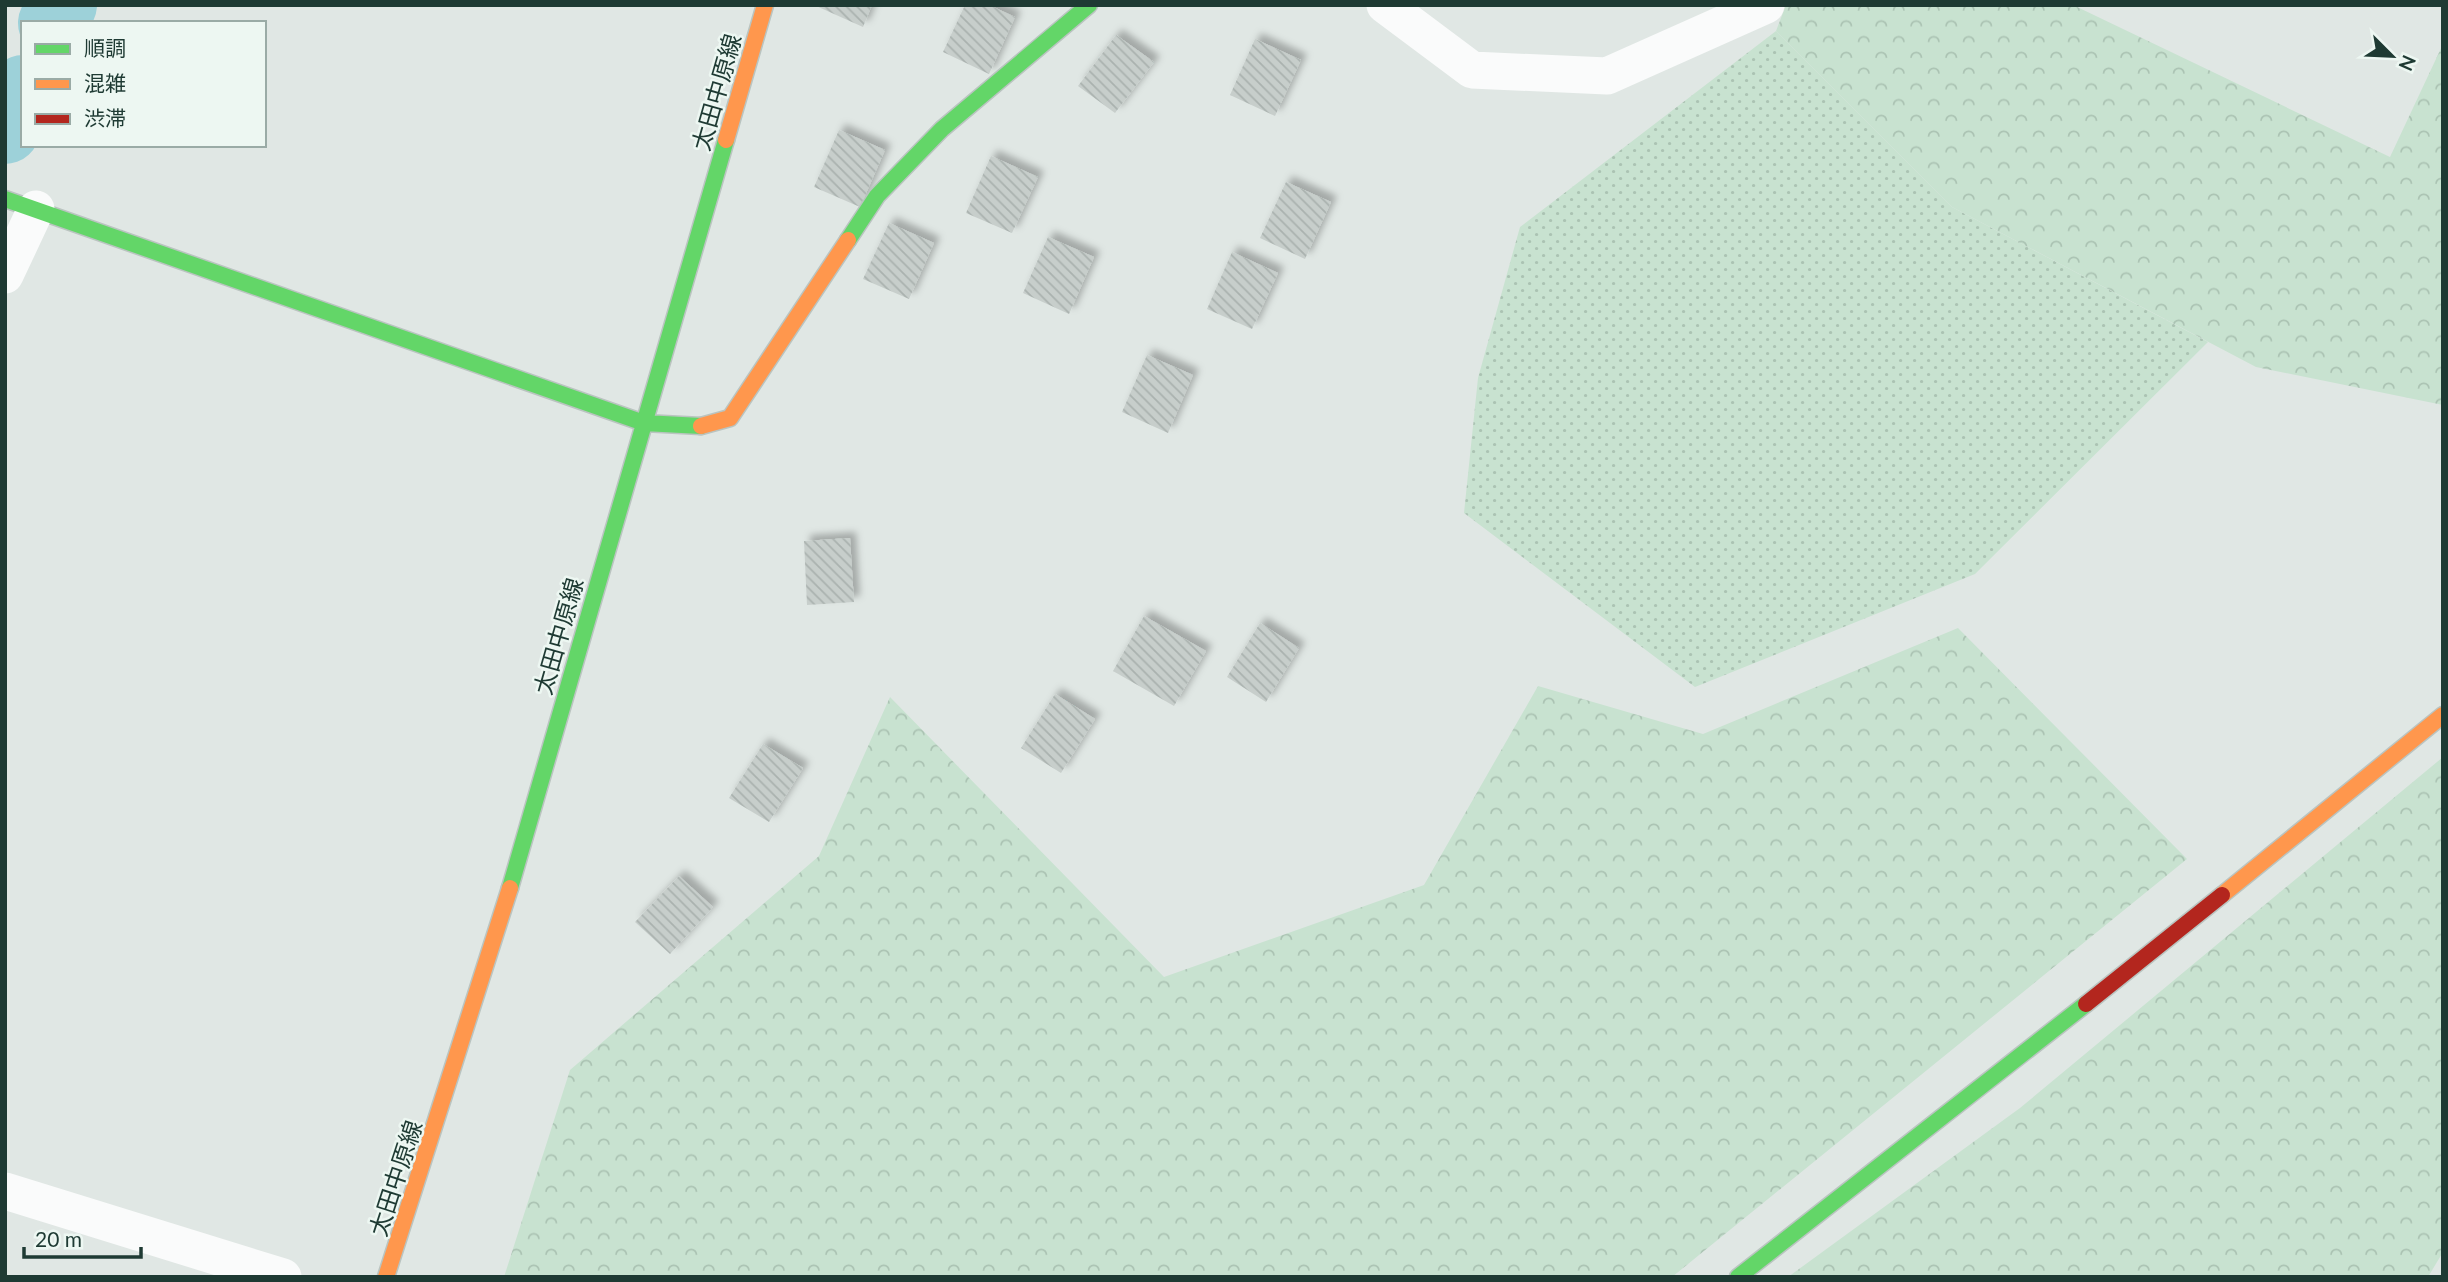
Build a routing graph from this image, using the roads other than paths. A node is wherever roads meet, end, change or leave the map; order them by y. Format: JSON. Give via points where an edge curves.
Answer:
{"nodes":[{"id":1,"x":765,"y":5,"type":"edge"},
{"id":2,"x":1089,"y":5,"type":"edge"},
{"id":3,"x":1385,"y":5,"type":"edge"},
{"id":4,"x":1766,"y":5,"type":"edge"},
{"id":5,"x":20,"y":204,"type":"edge"},
{"id":6,"x":5,"y":275,"type":"edge"},
{"id":7,"x":643,"y":424,"type":"junction"},
{"id":8,"x":2443,"y":715,"type":"edge"},
{"id":9,"x":5,"y":1191,"type":"edge"},
{"id":10,"x":283,"y":1277,"type":"edge"},
{"id":11,"x":386,"y":1277,"type":"edge"},
{"id":12,"x":1738,"y":1277,"type":"edge"}],
"edges":[{"from":1,"to":7,"type":"street","name":"太田中原線"},
{"from":2,"to":7,"type":"street","via":[[942,129],[877,196],[730,418],[700,426]]},
{"from":3,"to":4,"type":"street","via":[[1472,70],[1607,76]]},
{"from":5,"to":6,"type":"street"},
{"from":5,"to":7,"type":"street"},
{"from":7,"to":11,"type":"street","name":"太田中原線","via":[[487,967]]},
{"from":8,"to":12,"type":"street","via":[[2150,954]]},
{"from":9,"to":10,"type":"street"}]}
